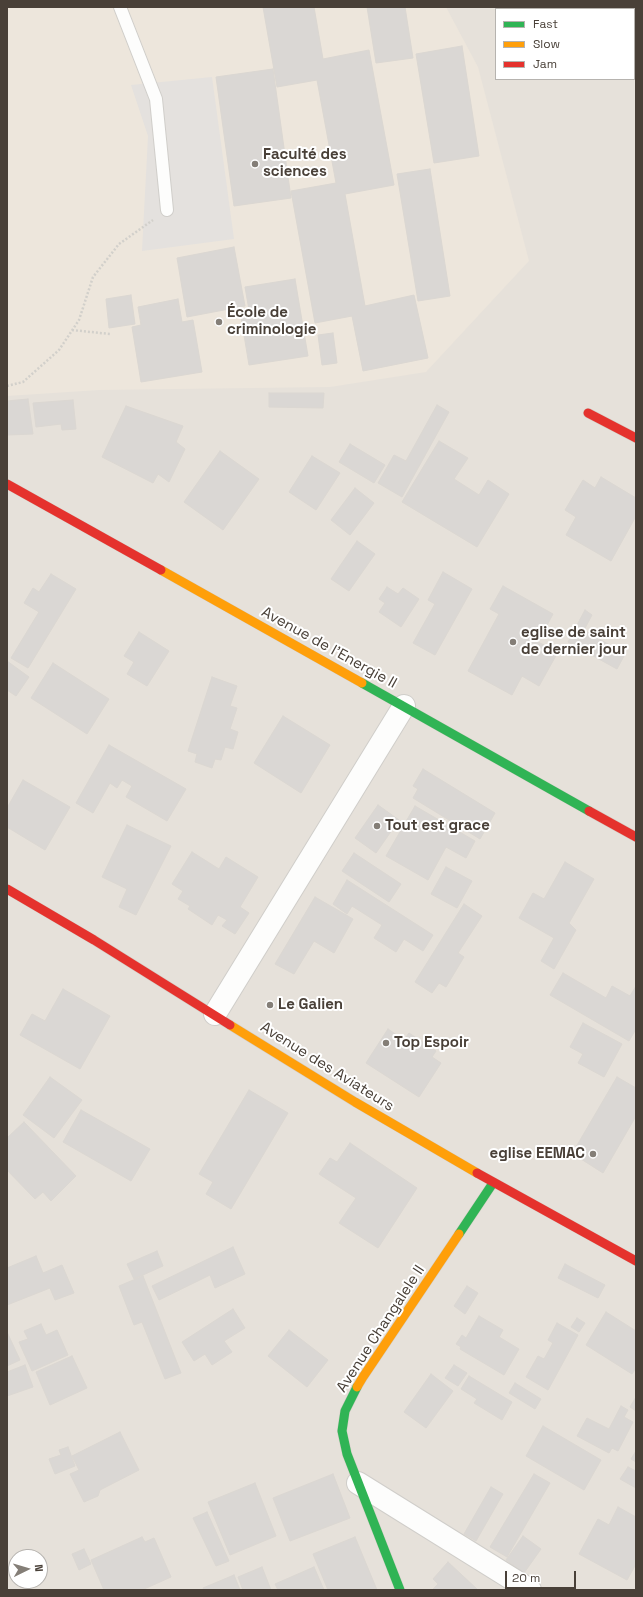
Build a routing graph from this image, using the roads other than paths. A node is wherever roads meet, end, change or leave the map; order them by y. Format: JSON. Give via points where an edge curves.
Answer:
{"nodes":[{"id":1,"x":120,"y":7,"type":"edge"},
{"id":2,"x":167,"y":210,"type":"road end"},
{"id":3,"x":588,"y":413,"type":"dead end"},
{"id":4,"x":636,"y":438,"type":"edge"},
{"id":5,"x":7,"y":484,"type":"edge"},
{"id":6,"x":404,"y":706,"type":"junction"},
{"id":7,"x":636,"y":837,"type":"edge"},
{"id":8,"x":7,"y":889,"type":"edge"},
{"id":9,"x":215,"y":1014,"type":"junction"},
{"id":10,"x":493,"y":1184,"type":"junction"},
{"id":11,"x":636,"y":1261,"type":"edge"},
{"id":12,"x":358,"y":1483,"type":"junction"},
{"id":13,"x":400,"y":1590,"type":"edge"},
{"id":14,"x":530,"y":1590,"type":"edge"}],
"edges":[{"from":1,"to":2,"type":"lane","via":[[156,99]]},
{"from":3,"to":4,"type":"street"},
{"from":5,"to":6,"type":"street","name":"Avenue de l'Energie II"},
{"from":6,"to":7,"type":"street","name":"Avenue de l'Energie II"},
{"from":6,"to":9,"type":"street"},
{"from":8,"to":9,"type":"street","name":"Avenue des Aviateurs"},
{"from":9,"to":10,"type":"street","name":"Avenue des Aviateurs","via":[[355,1102]]},
{"from":10,"to":11,"type":"street","name":"Avenue des Aviateurs"},
{"from":10,"to":12,"type":"street","name":"Avenue Changalele II","via":[[363,1377],[345,1411],[342,1431]]},
{"from":12,"to":13,"type":"street","name":"Avenue Changalele II"},
{"from":12,"to":14,"type":"street"}]}
